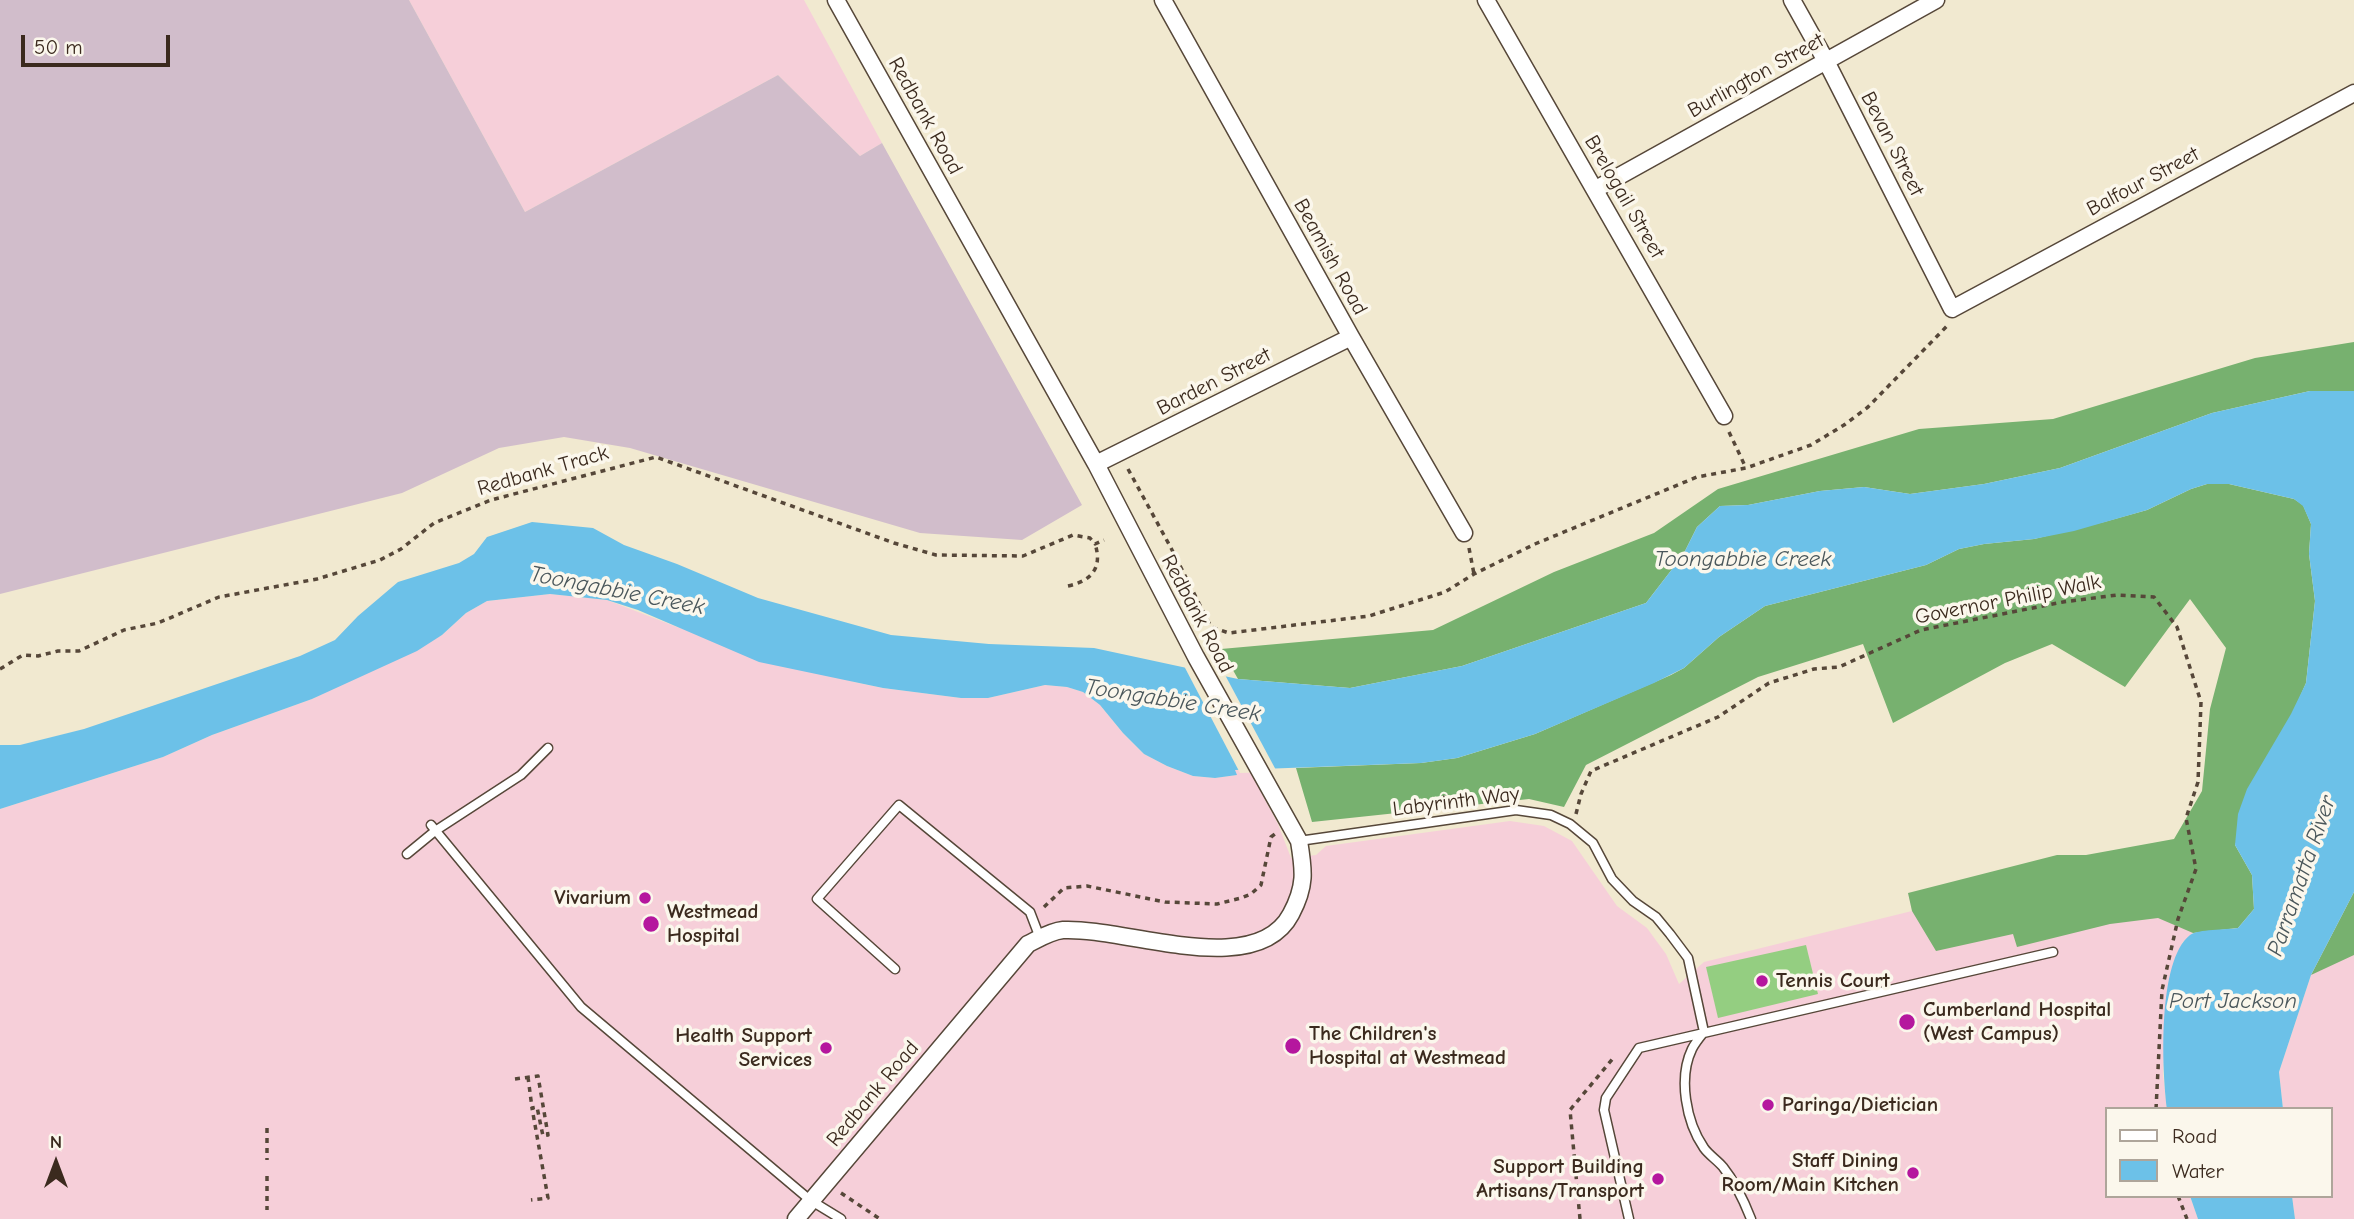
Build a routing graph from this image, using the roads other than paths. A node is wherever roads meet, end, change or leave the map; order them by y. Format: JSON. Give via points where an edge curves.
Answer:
{"nodes":[{"id":1,"x":836,"y":0,"type":"edge"},
{"id":2,"x":1163,"y":0,"type":"edge"},
{"id":3,"x":1486,"y":0,"type":"edge"},
{"id":4,"x":1792,"y":0,"type":"edge"},
{"id":5,"x":1936,"y":0,"type":"edge"},
{"id":6,"x":1826,"y":61,"type":"junction"},
{"id":7,"x":2354,"y":93,"type":"edge"},
{"id":8,"x":1596,"y":190,"type":"junction"},
{"id":9,"x":1952,"y":309,"type":"joint"},
{"id":10,"x":1351,"y":337,"type":"junction"},
{"id":11,"x":1724,"y":416,"type":"road end"},
{"id":12,"x":1096,"y":464,"type":"junction"},
{"id":13,"x":1464,"y":533,"type":"road end"},
{"id":14,"x":548,"y":748,"type":"dead end"},
{"id":15,"x":433,"y":828,"type":"junction"},
{"id":16,"x":1299,"y":841,"type":"junction"},
{"id":17,"x":407,"y":854,"type":"dead end"},
{"id":18,"x":1040,"y":938,"type":"junction"},
{"id":19,"x":2053,"y":952,"type":"dead end"},
{"id":20,"x":895,"y":969,"type":"dead end"},
{"id":21,"x":1704,"y":1032,"type":"junction"},
{"id":22,"x":810,"y":1200,"type":"junction"},
{"id":23,"x":796,"y":1219,"type":"edge"},
{"id":24,"x":841,"y":1219,"type":"edge"},
{"id":25,"x":1629,"y":1219,"type":"edge"},
{"id":26,"x":1751,"y":1219,"type":"edge"}],
"edges":[{"from":1,"to":12,"type":"street","name":"Redbank Road"},
{"from":2,"to":10,"type":"street","name":"Beamish Road"},
{"from":3,"to":8,"type":"street","name":"Brelogail Street"},
{"from":4,"to":6,"type":"street","name":"Bevan Street"},
{"from":5,"to":6,"type":"street","name":"Burlington Street"},
{"from":6,"to":8,"type":"street","name":"Burlington Street"},
{"from":6,"to":9,"type":"street","name":"Bevan Street"},
{"from":7,"to":9,"type":"street","name":"Balfour Street"},
{"from":8,"to":11,"type":"street","name":"Brelogail Street"},
{"from":10,"to":12,"type":"street","name":"Barden Street"},
{"from":10,"to":13,"type":"street","name":"Beamish Road"},
{"from":12,"to":16,"type":"street","name":"Redbank Road"},
{"from":14,"to":15,"type":"lane","via":[[521,775]]},
{"from":15,"to":17,"type":"lane"},
{"from":15,"to":22,"type":"lane","via":[[581,1007]]},
{"from":16,"to":18,"type":"street","name":"Redbank Road","via":[[1304,873],[1296,905],[1286,924],[1264,941],[1230,949],[1096,931],[1059,930]]},
{"from":16,"to":21,"type":"lane","name":"Labyrinth Way","via":[[1516,810],[1550,815],[1570,824],[1592,843],[1612,879],[1656,917],[1688,958]]},
{"from":18,"to":20,"type":"lane","via":[[1030,912],[900,805],[817,899]]},
{"from":18,"to":22,"type":"street","name":"Redbank Road","via":[[1028,944]]},
{"from":19,"to":21,"type":"lane"},
{"from":21,"to":25,"type":"lane","via":[[1639,1048],[1606,1098],[1604,1110]]},
{"from":21,"to":26,"type":"lane","via":[[1692,1049],[1687,1069],[1685,1094],[1691,1122],[1704,1148],[1743,1199]]},
{"from":22,"to":23,"type":"street","name":"Redbank Road"},
{"from":22,"to":24,"type":"lane"}]}
